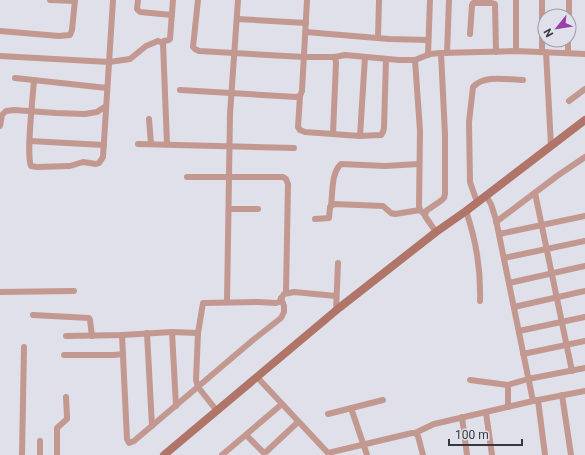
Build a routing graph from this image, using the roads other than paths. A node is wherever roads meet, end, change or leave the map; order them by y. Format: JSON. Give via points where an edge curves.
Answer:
{"nodes":[{"id":1,"x":50,"y":0,"type":"edge"},
{"id":2,"x":113,"y":0,"type":"edge"},
{"id":3,"x":138,"y":0,"type":"edge"},
{"id":4,"x":174,"y":0,"type":"edge"},
{"id":5,"x":198,"y":0,"type":"edge"},
{"id":6,"x":238,"y":0,"type":"edge"},
{"id":7,"x":308,"y":0,"type":"edge"},
{"id":8,"x":380,"y":0,"type":"edge"},
{"id":9,"x":430,"y":0,"type":"edge"},
{"id":10,"x":449,"y":0,"type":"edge"},
{"id":11,"x":516,"y":0,"type":"edge"},
{"id":12,"x":542,"y":0,"type":"edge"},
{"id":13,"x":75,"y":1,"type":"edge"},
{"id":14,"x":172,"y":16,"type":"junction"},
{"id":15,"x":237,"y":19,"type":"junction"},
{"id":16,"x":306,"y":24,"type":"junction"},
{"id":17,"x":0,"y":31,"type":"edge"},
{"id":18,"x":306,"y":32,"type":"junction"},
{"id":19,"x":470,"y":34,"type":"dead end"},
{"id":20,"x":378,"y":38,"type":"junction"},
{"id":21,"x":428,"y":40,"type":"junction"},
{"id":22,"x":163,"y":43,"type":"junction"},
{"id":23,"x":568,"y":48,"type":"edge"},
{"id":24,"x":516,"y":51,"type":"junction"},
{"id":25,"x":496,"y":52,"type":"junction"},
{"id":26,"x":544,"y":52,"type":"junction"},
{"id":27,"x":235,"y":53,"type":"junction"},
{"id":28,"x":444,"y":53,"type":"junction"},
{"id":29,"x":568,"y":53,"type":"junction"},
{"id":30,"x":585,"y":54,"type":"edge"},
{"id":31,"x":428,"y":55,"type":"junction"},
{"id":32,"x":0,"y":56,"type":"edge"},
{"id":33,"x":365,"y":56,"type":"junction"},
{"id":34,"x":335,"y":57,"type":"junction"},
{"id":35,"x":304,"y":58,"type":"junction"},
{"id":36,"x":386,"y":59,"type":"junction"},
{"id":37,"x":415,"y":60,"type":"junction"},
{"id":38,"x":109,"y":62,"type":"junction"},
{"id":39,"x":15,"y":78,"type":"dead end"},
{"id":40,"x":34,"y":80,"type":"junction"},
{"id":41,"x":523,"y":80,"type":"dead end"},
{"id":42,"x":107,"y":88,"type":"junction"},
{"id":43,"x":585,"y":89,"type":"edge"},
{"id":44,"x":180,"y":90,"type":"dead end"},
{"id":45,"x":232,"y":93,"type":"junction"},
{"id":46,"x":300,"y":96,"type":"junction"},
{"id":47,"x":569,"y":101,"type":"dead end"},
{"id":48,"x":106,"y":106,"type":"junction"},
{"id":49,"x":32,"y":112,"type":"junction"},
{"id":50,"x":149,"y":119,"type":"dead end"},
{"id":51,"x":585,"y":120,"type":"edge"},
{"id":52,"x":0,"y":126,"type":"edge"},
{"id":53,"x":333,"y":134,"type":"junction"},
{"id":54,"x":360,"y":136,"type":"junction"},
{"id":55,"x":30,"y":141,"type":"junction"},
{"id":56,"x":138,"y":144,"type":"dead end"},
{"id":57,"x":151,"y":144,"type":"junction"},
{"id":58,"x":167,"y":144,"type":"junction"},
{"id":59,"x":104,"y":145,"type":"junction"},
{"id":60,"x":230,"y":146,"type":"junction"},
{"id":61,"x":550,"y":146,"type":"junction"},
{"id":62,"x":294,"y":148,"type":"dead end"},
{"id":63,"x":585,"y":157,"type":"edge"},
{"id":64,"x":419,"y":164,"type":"junction"},
{"id":65,"x":187,"y":176,"type":"dead end"},
{"id":66,"x":229,"y":177,"type":"junction"},
{"id":67,"x":535,"y":193,"type":"junction"},
{"id":68,"x":486,"y":196,"type":"junction"},
{"id":69,"x":478,"y":202,"type":"junction"},
{"id":70,"x":332,"y":205,"type":"junction"},
{"id":71,"x":228,"y":209,"type":"junction"},
{"id":72,"x":258,"y":209,"type":"dead end"},
{"id":73,"x":466,"y":211,"type":"junction"},
{"id":74,"x":422,"y":212,"type":"junction"},
{"id":75,"x":585,"y":216,"type":"edge"},
{"id":76,"x":314,"y":219,"type":"dead end"},
{"id":77,"x":496,"y":222,"type":"junction"},
{"id":78,"x":541,"y":225,"type":"junction"},
{"id":79,"x":436,"y":232,"type":"junction"},
{"id":80,"x":499,"y":234,"type":"junction"},
{"id":81,"x":585,"y":241,"type":"edge"},
{"id":82,"x":547,"y":249,"type":"junction"},
{"id":83,"x":504,"y":258,"type":"junction"},
{"id":84,"x":338,"y":263,"type":"dead end"},
{"id":85,"x":585,"y":266,"type":"edge"},
{"id":86,"x":552,"y":273,"type":"junction"},
{"id":87,"x":509,"y":283,"type":"junction"},
{"id":88,"x":74,"y":291,"type":"dead end"},
{"id":89,"x":585,"y":291,"type":"edge"},
{"id":90,"x":0,"y":292,"type":"edge"},
{"id":91,"x":286,"y":293,"type":"junction"},
{"id":92,"x":336,"y":296,"type":"junction"},
{"id":93,"x":556,"y":297,"type":"junction"},
{"id":94,"x":281,"y":298,"type":"junction"},
{"id":95,"x":480,"y":301,"type":"dead end"},
{"id":96,"x":227,"y":302,"type":"junction"},
{"id":97,"x":514,"y":307,"type":"junction"},
{"id":98,"x":336,"y":311,"type":"junction"},
{"id":99,"x":33,"y":316,"type":"dead end"},
{"id":100,"x":585,"y":317,"type":"edge"},
{"id":101,"x":561,"y":322,"type":"junction"},
{"id":102,"x":519,"y":331,"type":"junction"},
{"id":103,"x":172,"y":332,"type":"junction"},
{"id":104,"x":146,"y":333,"type":"junction"},
{"id":105,"x":198,"y":333,"type":"junction"},
{"id":106,"x":122,"y":335,"type":"junction"},
{"id":107,"x":66,"y":336,"type":"dead end"},
{"id":108,"x":92,"y":336,"type":"junction"},
{"id":109,"x":585,"y":341,"type":"edge"},
{"id":110,"x":566,"y":345,"type":"junction"},
{"id":111,"x":24,"y":347,"type":"dead end"},
{"id":112,"x":123,"y":354,"type":"junction"},
{"id":113,"x":523,"y":354,"type":"junction"},
{"id":114,"x":64,"y":355,"type":"dead end"},
{"id":115,"x":585,"y":368,"type":"edge"},
{"id":116,"x":572,"y":370,"type":"junction"},
{"id":117,"x":257,"y":377,"type":"junction"},
{"id":118,"x":528,"y":379,"type":"junction"},
{"id":119,"x":470,"y":380,"type":"dead end"},
{"id":120,"x":508,"y":385,"type":"junction"},
{"id":121,"x":198,"y":387,"type":"junction"},
{"id":122,"x":585,"y":391,"type":"edge"},
{"id":123,"x":562,"y":395,"type":"junction"},
{"id":124,"x":66,"y":397,"type":"dead end"},
{"id":125,"x":384,"y":400,"type":"dead end"},
{"id":126,"x":535,"y":400,"type":"junction"},
{"id":127,"x":282,"y":404,"type":"junction"},
{"id":128,"x":176,"y":406,"type":"junction"},
{"id":129,"x":508,"y":407,"type":"junction"},
{"id":130,"x":352,"y":408,"type":"junction"},
{"id":131,"x":217,"y":410,"type":"junction"},
{"id":132,"x":486,"y":413,"type":"junction"},
{"id":133,"x":328,"y":414,"type":"dead end"},
{"id":134,"x":462,"y":418,"type":"junction"},
{"id":135,"x":298,"y":422,"type":"junction"},
{"id":136,"x":152,"y":426,"type":"junction"},
{"id":137,"x":416,"y":433,"type":"junction"},
{"id":138,"x":246,"y":435,"type":"junction"},
{"id":139,"x":40,"y":441,"type":"dead end"},
{"id":140,"x":364,"y":445,"type":"junction"},
{"id":141,"x":22,"y":455,"type":"edge"},
{"id":142,"x":40,"y":455,"type":"edge"},
{"id":143,"x":57,"y":455,"type":"edge"},
{"id":144,"x":164,"y":455,"type":"edge"},
{"id":145,"x":222,"y":455,"type":"edge"},
{"id":146,"x":367,"y":455,"type":"edge"},
{"id":147,"x":423,"y":455,"type":"edge"},
{"id":148,"x":467,"y":455,"type":"edge"},
{"id":149,"x":492,"y":455,"type":"edge"},
{"id":150,"x":545,"y":455,"type":"edge"},
{"id":151,"x":571,"y":455,"type":"edge"}],
"edges":[{"from":1,"to":13,"type":"street"},
{"from":2,"to":38,"type":"street"},
{"from":3,"to":14,"type":"street","via":[[137,9],[140,12]]},
{"from":4,"to":14,"type":"street"},
{"from":5,"to":27,"type":"street","via":[[193,47],[195,50]]},
{"from":6,"to":15,"type":"street"},
{"from":7,"to":16,"type":"street"},
{"from":8,"to":20,"type":"street"},
{"from":9,"to":21,"type":"street"},
{"from":10,"to":28,"type":"street"},
{"from":11,"to":24,"type":"street"},
{"from":12,"to":26,"type":"street"},
{"from":13,"to":17,"type":"street","via":[[70,35]]},
{"from":14,"to":22,"type":"street","via":[[170,39]]},
{"from":15,"to":16,"type":"street"},
{"from":15,"to":27,"type":"street"},
{"from":16,"to":18,"type":"street"},
{"from":18,"to":20,"type":"street"},
{"from":18,"to":35,"type":"street"},
{"from":19,"to":25,"type":"street","via":[[473,3],[495,4]]},
{"from":20,"to":21,"type":"street"},
{"from":21,"to":31,"type":"street"},
{"from":22,"to":38,"type":"street","via":[[158,41],[149,44],[130,59]]},
{"from":22,"to":58,"type":"street"},
{"from":23,"to":29,"type":"street"},
{"from":24,"to":25,"type":"street"},
{"from":24,"to":26,"type":"street"},
{"from":25,"to":28,"type":"street"},
{"from":26,"to":29,"type":"street"},
{"from":26,"to":61,"type":"street"},
{"from":27,"to":35,"type":"street"},
{"from":27,"to":45,"type":"street"},
{"from":28,"to":31,"type":"street"},
{"from":28,"to":74,"type":"street","via":[[445,194],[442,200]]},
{"from":29,"to":30,"type":"street"},
{"from":31,"to":37,"type":"street"},
{"from":32,"to":38,"type":"street"},
{"from":33,"to":34,"type":"street"},
{"from":33,"to":36,"type":"street"},
{"from":33,"to":54,"type":"street"},
{"from":34,"to":35,"type":"street"},
{"from":34,"to":53,"type":"street"},
{"from":35,"to":46,"type":"street"},
{"from":36,"to":37,"type":"street"},
{"from":36,"to":54,"type":"street","via":[[383,132],[376,136]]},
{"from":37,"to":64,"type":"street","via":[[420,131]]},
{"from":38,"to":42,"type":"street"},
{"from":39,"to":40,"type":"street"},
{"from":40,"to":42,"type":"street"},
{"from":40,"to":49,"type":"street"},
{"from":41,"to":69,"type":"street","via":[[485,80],[474,87],[469,122],[470,182]]},
{"from":42,"to":48,"type":"street"},
{"from":43,"to":47,"type":"street"},
{"from":44,"to":45,"type":"street"},
{"from":45,"to":46,"type":"street"},
{"from":45,"to":60,"type":"street"},
{"from":46,"to":53,"type":"street","via":[[300,130]]},
{"from":48,"to":49,"type":"street","via":[[97,112],[85,114]]},
{"from":48,"to":59,"type":"street"},
{"from":49,"to":52,"type":"street","via":[[6,111],[2,115]]},
{"from":49,"to":55,"type":"street"},
{"from":50,"to":57,"type":"street"},
{"from":51,"to":61,"type":"street"},
{"from":53,"to":54,"type":"street"},
{"from":55,"to":59,"type":"street"},
{"from":55,"to":59,"type":"street","via":[[30,161],[34,167],[70,166],[83,162],[96,164],[102,160]]},
{"from":56,"to":57,"type":"street"},
{"from":57,"to":58,"type":"street"},
{"from":58,"to":60,"type":"street"},
{"from":60,"to":62,"type":"street"},
{"from":60,"to":66,"type":"street"},
{"from":61,"to":68,"type":"street"},
{"from":63,"to":67,"type":"street"},
{"from":64,"to":70,"type":"street","via":[[342,164],[335,176]]},
{"from":64,"to":74,"type":"street"},
{"from":65,"to":66,"type":"street"},
{"from":66,"to":71,"type":"street"},
{"from":66,"to":91,"type":"street","via":[[286,179]]},
{"from":67,"to":77,"type":"street"},
{"from":67,"to":78,"type":"street"},
{"from":68,"to":69,"type":"street"},
{"from":68,"to":77,"type":"street"},
{"from":69,"to":73,"type":"street"},
{"from":70,"to":74,"type":"street","via":[[383,206],[395,214]]},
{"from":70,"to":76,"type":"street","via":[[329,218]]},
{"from":71,"to":72,"type":"street"},
{"from":71,"to":96,"type":"street"},
{"from":73,"to":79,"type":"street"},
{"from":73,"to":95,"type":"street","via":[[480,275]]},
{"from":74,"to":79,"type":"street"},
{"from":75,"to":78,"type":"street"},
{"from":77,"to":80,"type":"street"},
{"from":78,"to":80,"type":"street"},
{"from":78,"to":82,"type":"street"},
{"from":79,"to":98,"type":"street"},
{"from":80,"to":83,"type":"street"},
{"from":81,"to":82,"type":"street"},
{"from":82,"to":83,"type":"street"},
{"from":82,"to":86,"type":"street"},
{"from":83,"to":87,"type":"street"},
{"from":84,"to":92,"type":"street"},
{"from":85,"to":86,"type":"street"},
{"from":86,"to":87,"type":"street"},
{"from":86,"to":93,"type":"street"},
{"from":87,"to":97,"type":"street"},
{"from":88,"to":90,"type":"street"},
{"from":89,"to":93,"type":"street"},
{"from":91,"to":92,"type":"street"},
{"from":91,"to":94,"type":"street"},
{"from":92,"to":98,"type":"street"},
{"from":93,"to":97,"type":"street"},
{"from":93,"to":101,"type":"street"},
{"from":94,"to":96,"type":"street","via":[[276,304]]},
{"from":94,"to":121,"type":"street","via":[[284,312],[281,318]]},
{"from":96,"to":105,"type":"street","via":[[203,303]]},
{"from":97,"to":102,"type":"street"},
{"from":98,"to":117,"type":"street"},
{"from":99,"to":108,"type":"street","via":[[89,318]]},
{"from":100,"to":101,"type":"street"},
{"from":101,"to":102,"type":"street"},
{"from":101,"to":110,"type":"street"},
{"from":102,"to":113,"type":"street"},
{"from":103,"to":104,"type":"street"},
{"from":103,"to":105,"type":"street"},
{"from":103,"to":128,"type":"street"},
{"from":104,"to":106,"type":"street"},
{"from":104,"to":136,"type":"street"},
{"from":105,"to":121,"type":"street"},
{"from":106,"to":108,"type":"street"},
{"from":106,"to":112,"type":"street"},
{"from":107,"to":108,"type":"street"},
{"from":109,"to":110,"type":"street"},
{"from":110,"to":113,"type":"street"},
{"from":110,"to":116,"type":"street"},
{"from":111,"to":141,"type":"street"},
{"from":112,"to":114,"type":"street"},
{"from":112,"to":136,"type":"street","via":[[128,443]]},
{"from":113,"to":118,"type":"street"},
{"from":115,"to":116,"type":"street"},
{"from":116,"to":118,"type":"street"},
{"from":117,"to":127,"type":"street"},
{"from":117,"to":131,"type":"street"},
{"from":118,"to":120,"type":"street"},
{"from":118,"to":126,"type":"street"},
{"from":119,"to":120,"type":"street"},
{"from":120,"to":129,"type":"street"},
{"from":121,"to":128,"type":"street"},
{"from":121,"to":131,"type":"street"},
{"from":122,"to":123,"type":"street"},
{"from":123,"to":126,"type":"street"},
{"from":123,"to":151,"type":"street"},
{"from":124,"to":143,"type":"street","via":[[67,419],[58,428]]},
{"from":125,"to":130,"type":"street"},
{"from":126,"to":129,"type":"street"},
{"from":126,"to":150,"type":"street"},
{"from":127,"to":135,"type":"street"},
{"from":127,"to":138,"type":"street"},
{"from":128,"to":136,"type":"street"},
{"from":129,"to":132,"type":"street"},
{"from":130,"to":133,"type":"street"},
{"from":130,"to":140,"type":"street"},
{"from":131,"to":144,"type":"street"},
{"from":132,"to":134,"type":"street"},
{"from":132,"to":149,"type":"street"},
{"from":134,"to":137,"type":"street","via":[[434,424]]},
{"from":134,"to":148,"type":"street"},
{"from":135,"to":138,"type":"street","via":[[266,452]]},
{"from":135,"to":140,"type":"street","via":[[328,453]]},
{"from":137,"to":140,"type":"street"},
{"from":137,"to":147,"type":"street"},
{"from":138,"to":145,"type":"street"},
{"from":139,"to":142,"type":"street"},
{"from":140,"to":146,"type":"street"}]}
